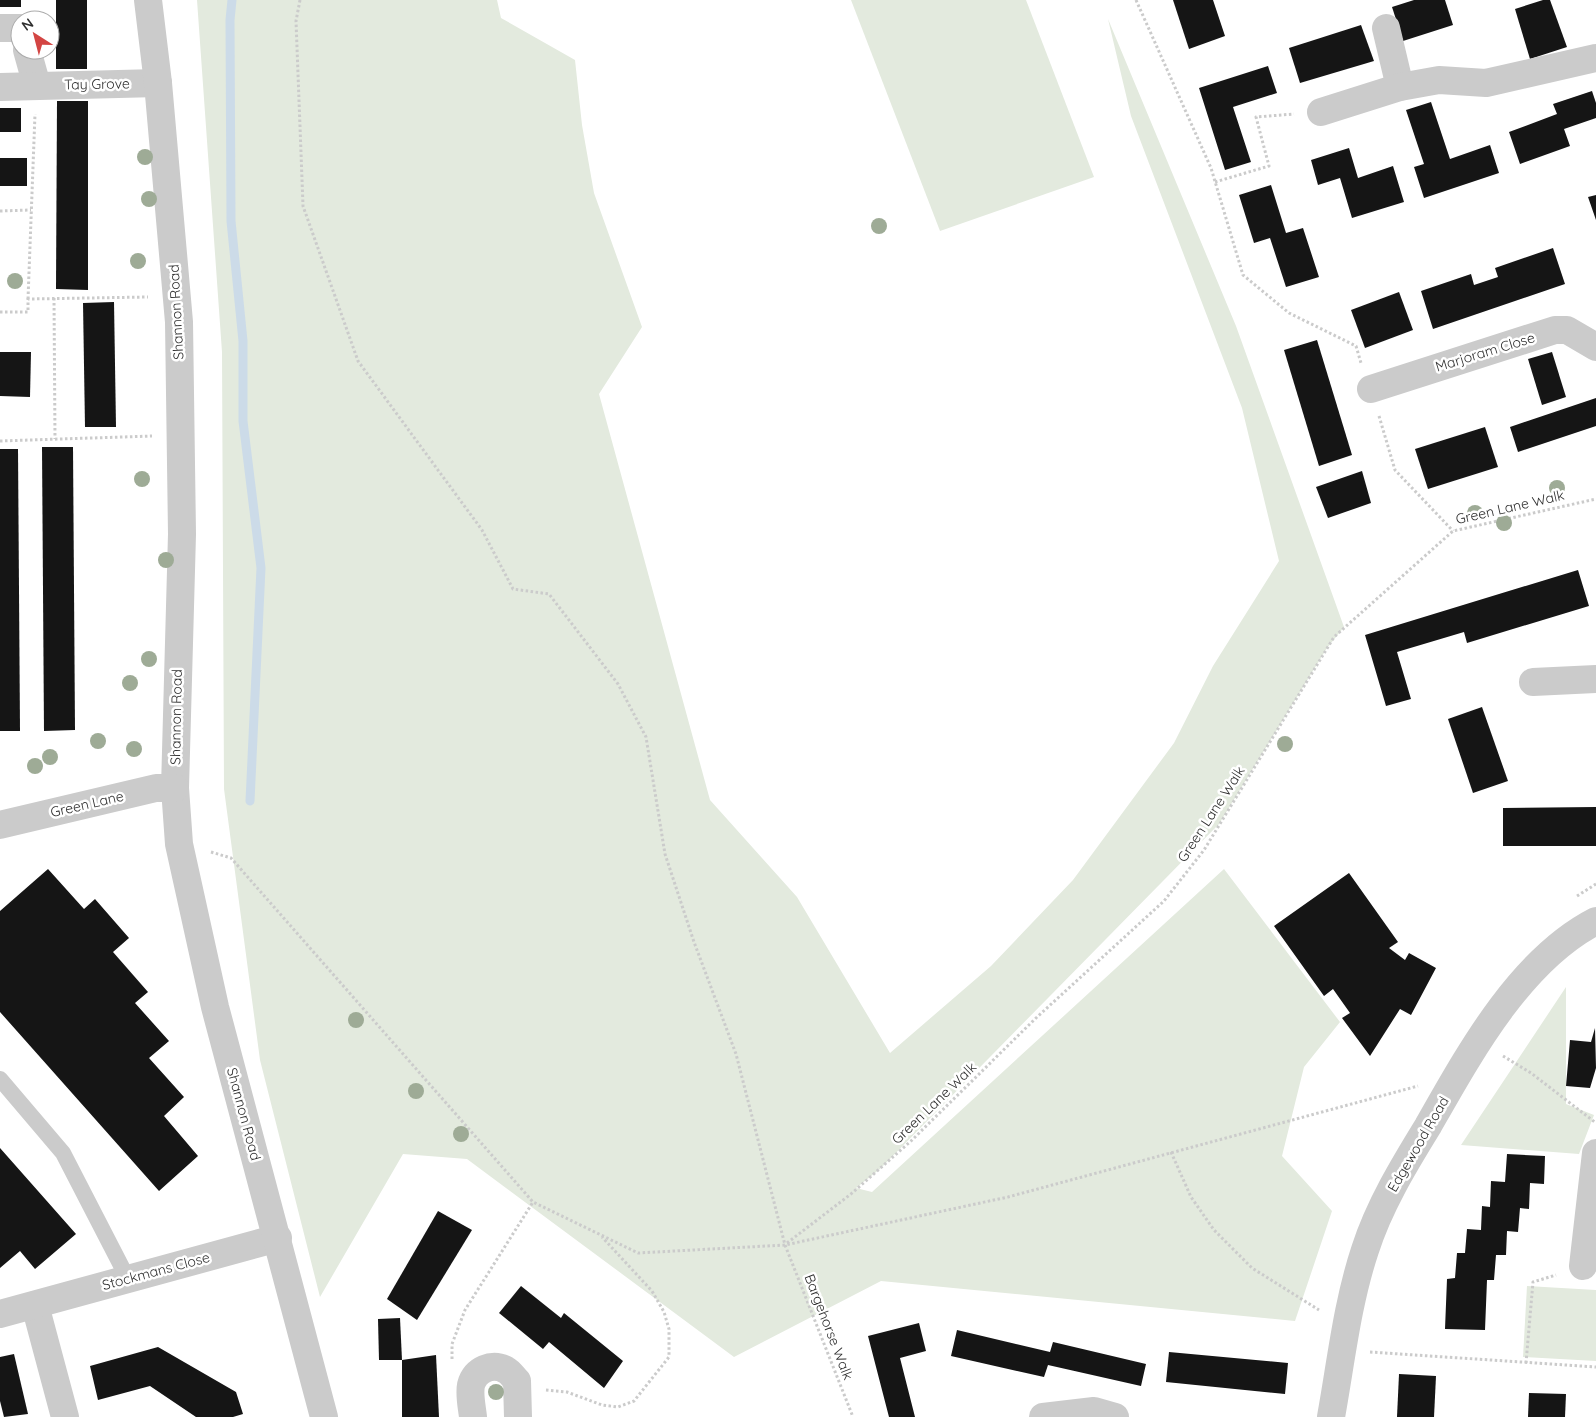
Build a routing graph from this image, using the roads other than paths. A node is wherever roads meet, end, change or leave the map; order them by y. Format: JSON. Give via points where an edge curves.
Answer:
{"nodes":[{"id":1,"x":148,"y":0,"type":"edge"},
{"id":2,"x":1386,"y":28,"type":"dead end"},
{"id":3,"x":1596,"y":58,"type":"edge"},
{"id":4,"x":30,"y":60,"type":"edge"},
{"id":5,"x":158,"y":83,"type":"junction"},
{"id":6,"x":36,"y":86,"type":"junction"},
{"id":7,"x":0,"y":87,"type":"edge"},
{"id":8,"x":1400,"y":87,"type":"junction"},
{"id":9,"x":1321,"y":112,"type":"road end"},
{"id":10,"x":1596,"y":348,"type":"edge"},
{"id":11,"x":1371,"y":389,"type":"road end"},
{"id":12,"x":1596,"y":679,"type":"edge"},
{"id":13,"x":1533,"y":682,"type":"dead end"},
{"id":14,"x":174,"y":788,"type":"junction"},
{"id":15,"x":1,"y":821,"type":"edge"},
{"id":16,"x":1596,"y":922,"type":"edge"},
{"id":17,"x":0,"y":1079,"type":"edge"},
{"id":18,"x":1596,"y":1152,"type":"edge"},
{"id":19,"x":278,"y":1238,"type":"junction"},
{"id":20,"x":1583,"y":1266,"type":"road end"},
{"id":21,"x":128,"y":1279,"type":"junction"},
{"id":22,"x":34,"y":1305,"type":"junction"},
{"id":23,"x":0,"y":1314,"type":"edge"},
{"id":24,"x":65,"y":1417,"type":"edge"},
{"id":25,"x":324,"y":1417,"type":"edge"},
{"id":26,"x":474,"y":1417,"type":"edge"},
{"id":27,"x":518,"y":1417,"type":"edge"},
{"id":28,"x":1043,"y":1417,"type":"edge"},
{"id":29,"x":1115,"y":1417,"type":"edge"},
{"id":30,"x":1331,"y":1417,"type":"edge"}],
"edges":[{"from":1,"to":5,"type":"street","name":"Shannon Road"},
{"from":2,"to":8,"type":"street"},
{"from":3,"to":8,"type":"street","via":[[1486,83],[1439,80]]},
{"from":4,"to":6,"type":"street"},
{"from":5,"to":6,"type":"street","name":"Tay Grove"},
{"from":5,"to":14,"type":"street","name":"Shannon Road","via":[[177,297],[182,534]]},
{"from":6,"to":7,"type":"street","name":"Tay Grove"},
{"from":8,"to":9,"type":"street"},
{"from":10,"to":11,"type":"street","name":"Marjoram Close","via":[[1567,330],[1555,330]]},
{"from":12,"to":13,"type":"street"},
{"from":14,"to":15,"type":"street","name":"Green Lane","via":[[156,788]]},
{"from":14,"to":19,"type":"street","name":"Shannon Road","via":[[178,844],[215,1007]]},
{"from":16,"to":30,"type":"street","name":"Edgewood Road","via":[[1545,956],[1510,996],[1458,1074],[1390,1192],[1365,1250]]},
{"from":17,"to":21,"type":"lane","via":[[63,1152]]},
{"from":18,"to":20,"type":"street"},
{"from":19,"to":21,"type":"street","name":"Stockmans Close"},
{"from":19,"to":25,"type":"street","name":"Shannon Road"},
{"from":21,"to":22,"type":"street","name":"Stockmans Close"},
{"from":22,"to":23,"type":"street","name":"Stockmans Close"},
{"from":22,"to":24,"type":"street"},
{"from":26,"to":27,"type":"street","via":[[471,1387],[474,1377],[482,1369],[494,1366],[506,1370],[517,1381]]},
{"from":28,"to":29,"type":"street","via":[[1094,1411]]}]}
